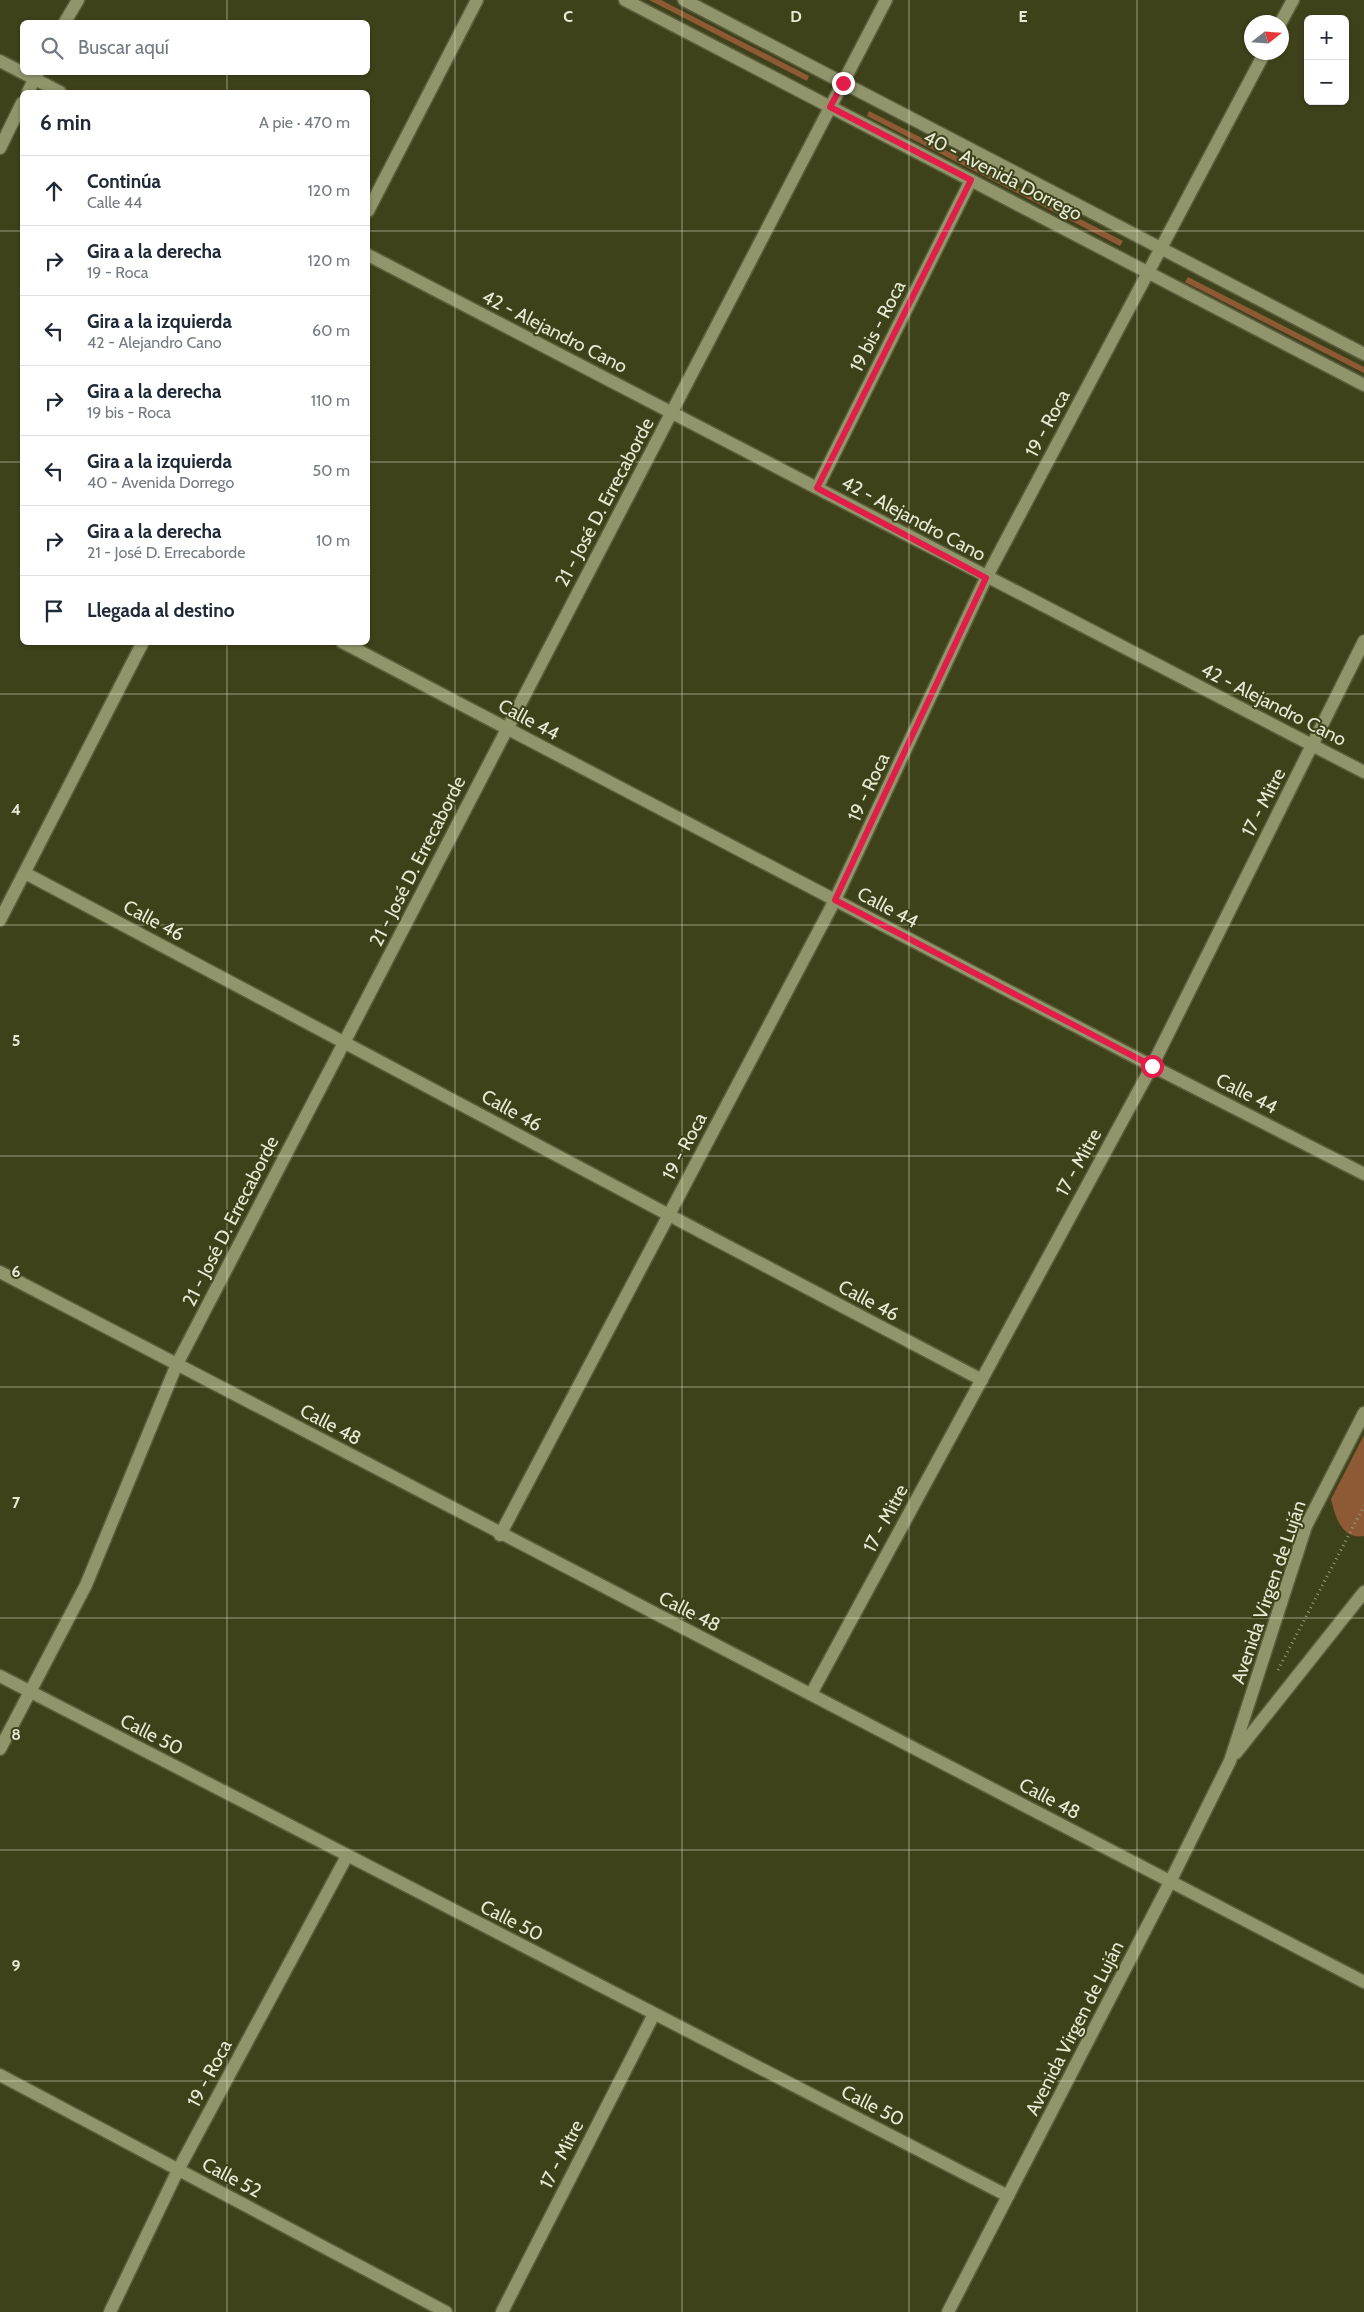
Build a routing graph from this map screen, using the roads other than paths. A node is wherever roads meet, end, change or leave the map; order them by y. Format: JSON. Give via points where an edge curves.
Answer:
{"nodes":[{"id":1,"x":78,"y":0,"type":"edge"},
{"id":2,"x":477,"y":0,"type":"edge"},
{"id":3,"x":625,"y":0,"type":"edge"},
{"id":4,"x":684,"y":0,"type":"edge"},
{"id":5,"x":886,"y":0,"type":"edge"},
{"id":6,"x":1293,"y":0,"type":"edge"},
{"id":7,"x":1285,"y":15,"type":"edge"},
{"id":8,"x":66,"y":20,"type":"edge"},
{"id":9,"x":1261,"y":60,"type":"edge"},
{"id":10,"x":0,"y":61,"type":"edge"},
{"id":11,"x":20,"y":69,"type":"edge"},
{"id":12,"x":36,"y":76,"type":"edge"},
{"id":13,"x":843,"y":83,"type":"junction"},
{"id":14,"x":29,"y":90,"type":"edge"},
{"id":15,"x":57,"y":90,"type":"edge"},
{"id":16,"x":20,"y":107,"type":"edge"},
{"id":17,"x":830,"y":107,"type":"junction"},
{"id":18,"x":0,"y":148,"type":"edge"},
{"id":19,"x":971,"y":180,"type":"junction"},
{"id":20,"x":370,"y":207,"type":"edge"},
{"id":21,"x":1161,"y":248,"type":"junction"},
{"id":22,"x":370,"y":256,"type":"edge"},
{"id":23,"x":1148,"y":272,"type":"junction"},
{"id":24,"x":1364,"y":354,"type":"edge"},
{"id":25,"x":1364,"y":385,"type":"edge"},
{"id":26,"x":672,"y":413,"type":"junction"},
{"id":27,"x":817,"y":488,"type":"junction"},
{"id":28,"x":986,"y":578,"type":"junction"},
{"id":29,"x":1364,"y":641,"type":"edge"},
{"id":30,"x":141,"y":645,"type":"edge"},
{"id":31,"x":348,"y":645,"type":"edge"},
{"id":32,"x":507,"y":728,"type":"junction"},
{"id":33,"x":1312,"y":745,"type":"junction"},
{"id":34,"x":1364,"y":772,"type":"edge"},
{"id":35,"x":25,"y":873,"type":"junction"},
{"id":36,"x":835,"y":900,"type":"junction"},
{"id":37,"x":0,"y":920,"type":"edge"},
{"id":38,"x":345,"y":1041,"type":"junction"},
{"id":39,"x":1152,"y":1066,"type":"junction"},
{"id":40,"x":1364,"y":1174,"type":"edge"},
{"id":41,"x":668,"y":1216,"type":"junction"},
{"id":42,"x":0,"y":1272,"type":"edge"},
{"id":43,"x":176,"y":1364,"type":"junction"},
{"id":44,"x":982,"y":1380,"type":"junction"},
{"id":45,"x":1364,"y":1413,"type":"edge"},
{"id":46,"x":500,"y":1535,"type":"junction"},
{"id":47,"x":1364,"y":1592,"type":"edge"},
{"id":48,"x":0,"y":1676,"type":"edge"},
{"id":49,"x":30,"y":1693,"type":"junction"},
{"id":50,"x":811,"y":1694,"type":"junction"},
{"id":51,"x":0,"y":1749,"type":"edge"},
{"id":52,"x":1230,"y":1761,"type":"junction"},
{"id":53,"x":347,"y":1856,"type":"junction"},
{"id":54,"x":1170,"y":1882,"type":"junction"},
{"id":55,"x":1364,"y":1982,"type":"edge"},
{"id":56,"x":654,"y":2014,"type":"junction"},
{"id":57,"x":0,"y":2075,"type":"edge"},
{"id":58,"x":178,"y":2170,"type":"junction"},
{"id":59,"x":1008,"y":2196,"type":"junction"},
{"id":60,"x":110,"y":2312,"type":"edge"},
{"id":61,"x":446,"y":2312,"type":"edge"},
{"id":62,"x":502,"y":2312,"type":"edge"},
{"id":63,"x":948,"y":2312,"type":"edge"}],
"edges":[{"from":1,"to":8,"type":"street"},
{"from":2,"to":20,"type":"street"},
{"from":3,"to":17,"type":"street","name":"40 - Avenida Dorrego"},
{"from":4,"to":13,"type":"street","name":"40 - Avenida Dorrego"},
{"from":5,"to":13,"type":"street","name":"21 - José D. Errecaborde"},
{"from":6,"to":7,"type":"street"},
{"from":9,"to":21,"type":"street","name":"19 - Roca"},
{"from":10,"to":11,"type":"street"},
{"from":12,"to":14,"type":"street"},
{"from":12,"to":15,"type":"street"},
{"from":13,"to":17,"type":"street","name":"21 - José D. Errecaborde"},
{"from":13,"to":21,"type":"street","name":"40 - Avenida Dorrego"},
{"from":16,"to":18,"type":"street"},
{"from":17,"to":19,"type":"street","name":"40 - Avenida Dorrego"},
{"from":17,"to":26,"type":"street","name":"21 - José D. Errecaborde"},
{"from":19,"to":23,"type":"street","name":"40 - Avenida Dorrego"},
{"from":19,"to":27,"type":"street","name":"19 bis - Roca"},
{"from":21,"to":23,"type":"street","name":"19 - Roca"},
{"from":21,"to":24,"type":"street","name":"40 - Avenida Dorrego"},
{"from":22,"to":26,"type":"street","name":"42 - Alejandro Cano"},
{"from":23,"to":25,"type":"street","name":"40 - Avenida Dorrego"},
{"from":23,"to":28,"type":"street","name":"19 - Roca"},
{"from":26,"to":27,"type":"street","name":"42 - Alejandro Cano"},
{"from":26,"to":32,"type":"street","name":"21 - José D. Errecaborde"},
{"from":27,"to":28,"type":"street","name":"42 - Alejandro Cano"},
{"from":28,"to":33,"type":"street","name":"42 - Alejandro Cano"},
{"from":28,"to":36,"type":"street","name":"19 - Roca"},
{"from":29,"to":33,"type":"street","name":"17 - Mitre"},
{"from":30,"to":35,"type":"street"},
{"from":31,"to":32,"type":"street","name":"Calle 44"},
{"from":32,"to":36,"type":"street","name":"Calle 44"},
{"from":32,"to":38,"type":"street","name":"21 - José D. Errecaborde"},
{"from":33,"to":34,"type":"street","name":"42 - Alejandro Cano"},
{"from":33,"to":39,"type":"street","name":"17 - Mitre"},
{"from":35,"to":37,"type":"street"},
{"from":35,"to":38,"type":"street","name":"Calle 46"},
{"from":36,"to":39,"type":"street","name":"Calle 44"},
{"from":36,"to":41,"type":"street","name":"19 - Roca"},
{"from":38,"to":41,"type":"street","name":"Calle 46"},
{"from":38,"to":43,"type":"street","name":"21 - José D. Errecaborde"},
{"from":39,"to":40,"type":"street","name":"Calle 44"},
{"from":39,"to":44,"type":"street","name":"17 - Mitre"},
{"from":41,"to":44,"type":"street","name":"Calle 46"},
{"from":41,"to":46,"type":"street","name":"19 - Roca"},
{"from":42,"to":43,"type":"street","name":"Calle 48"},
{"from":43,"to":46,"type":"street","name":"Calle 48"},
{"from":43,"to":49,"type":"street","name":"21 - José D. Errecaborde","via":[[86,1585]]},
{"from":44,"to":50,"type":"street","name":"17 - Mitre"},
{"from":45,"to":52,"type":"street","name":"Avenida Virgen de Luján","via":[[1306,1526]]},
{"from":46,"to":50,"type":"street","name":"Calle 48"},
{"from":47,"to":52,"type":"street","name":"Avenida Virgen de Luján"},
{"from":48,"to":49,"type":"street","name":"Calle 50"},
{"from":49,"to":51,"type":"street","name":"21 - José D. Errecaborde"},
{"from":49,"to":53,"type":"street","name":"Calle 50"},
{"from":50,"to":54,"type":"street","name":"Calle 48"},
{"from":52,"to":54,"type":"street","name":"Avenida Virgen de Luján"},
{"from":53,"to":56,"type":"street","name":"Calle 50"},
{"from":53,"to":58,"type":"street","name":"19 - Roca"},
{"from":54,"to":55,"type":"street","name":"Calle 48"},
{"from":54,"to":59,"type":"street","name":"Avenida Virgen de Luján"},
{"from":56,"to":59,"type":"street","name":"Calle 50"},
{"from":56,"to":62,"type":"street","name":"17 - Mitre"},
{"from":57,"to":58,"type":"street","name":"Calle 52"},
{"from":58,"to":60,"type":"street","name":"19 - Roca"},
{"from":58,"to":61,"type":"street","name":"Calle 52"},
{"from":59,"to":63,"type":"street","name":"Avenida Virgen de Luján"}]}
